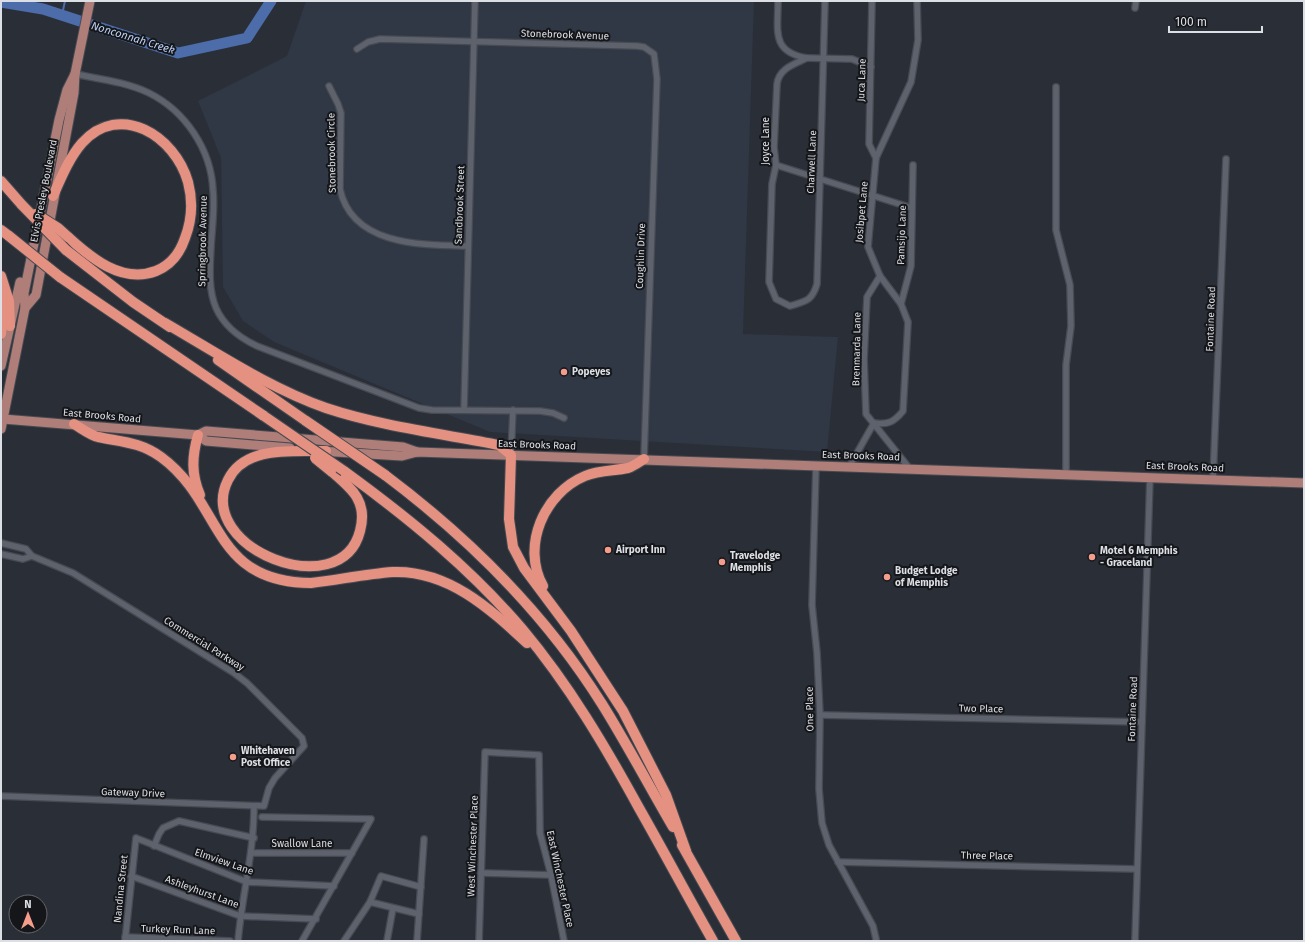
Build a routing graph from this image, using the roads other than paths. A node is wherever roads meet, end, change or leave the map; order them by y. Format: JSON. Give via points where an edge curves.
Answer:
{"nodes":[{"id":1,"x":90,"y":1,"type":"edge"},
{"id":2,"x":475,"y":1,"type":"edge"},
{"id":3,"x":778,"y":1,"type":"edge"},
{"id":4,"x":825,"y":1,"type":"edge"},
{"id":5,"x":872,"y":1,"type":"edge"},
{"id":6,"x":917,"y":1,"type":"edge"},
{"id":7,"x":1136,"y":1,"type":"edge"},
{"id":8,"x":1136,"y":8,"type":"dead end"},
{"id":9,"x":474,"y":41,"type":"junction"},
{"id":10,"x":357,"y":49,"type":"dead end"},
{"id":11,"x":654,"y":54,"type":"joint"},
{"id":12,"x":807,"y":58,"type":"junction"},
{"id":13,"x":824,"y":58,"type":"junction"},
{"id":14,"x":871,"y":67,"type":"junction"},
{"id":15,"x":75,"y":74,"type":"junction"},
{"id":16,"x":329,"y":86,"type":"dead end"},
{"id":17,"x":1056,"y":87,"type":"dead end"},
{"id":18,"x":876,"y":158,"type":"junction"},
{"id":19,"x":1226,"y":159,"type":"dead end"},
{"id":20,"x":913,"y":165,"type":"dead end"},
{"id":21,"x":776,"y":166,"type":"junction"},
{"id":22,"x":820,"y":180,"type":"junction"},
{"id":23,"x":1,"y":181,"type":"edge"},
{"id":24,"x":53,"y":196,"type":"junction"},
{"id":25,"x":872,"y":197,"type":"junction"},
{"id":26,"x":19,"y":202,"type":"junction"},
{"id":27,"x":912,"y":208,"type":"junction"},
{"id":28,"x":5,"y":233,"type":"edge"},
{"id":29,"x":34,"y":239,"type":"junction"},
{"id":30,"x":468,"y":246,"type":"junction"},
{"id":31,"x":1,"y":276,"type":"edge"},
{"id":32,"x":880,"y":276,"type":"junction"},
{"id":33,"x":1,"y":292,"type":"edge"},
{"id":34,"x":901,"y":304,"type":"junction"},
{"id":35,"x":790,"y":306,"type":"joint"},
{"id":36,"x":25,"y":308,"type":"junction"},
{"id":37,"x":165,"y":323,"type":"junction"},
{"id":38,"x":10,"y":326,"type":"junction"},
{"id":39,"x":1,"y":334,"type":"edge"},
{"id":40,"x":1,"y":366,"type":"edge"},
{"id":41,"x":464,"y":410,"type":"junction"},
{"id":42,"x":513,"y":410,"type":"junction"},
{"id":43,"x":2,"y":417,"type":"edge"},
{"id":44,"x":564,"y":418,"type":"dead end"},
{"id":45,"x":874,"y":423,"type":"junction"},
{"id":46,"x":74,"y":424,"type":"junction"},
{"id":47,"x":1,"y":429,"type":"edge"},
{"id":48,"x":198,"y":435,"type":"junction"},
{"id":49,"x":305,"y":445,"type":"junction"},
{"id":50,"x":326,"y":451,"type":"junction"},
{"id":51,"x":417,"y":452,"type":"junction"},
{"id":52,"x":511,"y":455,"type":"junction"},
{"id":53,"x":644,"y":459,"type":"junction"},
{"id":54,"x":816,"y":466,"type":"junction"},
{"id":55,"x":850,"y":467,"type":"junction"},
{"id":56,"x":910,"y":469,"type":"junction"},
{"id":57,"x":1066,"y":474,"type":"junction"},
{"id":58,"x":1150,"y":477,"type":"junction"},
{"id":59,"x":1213,"y":480,"type":"junction"},
{"id":60,"x":1304,"y":483,"type":"edge"},
{"id":61,"x":210,"y":520,"type":"junction"},
{"id":62,"x":1,"y":543,"type":"edge"},
{"id":63,"x":1,"y":554,"type":"edge"},
{"id":64,"x":32,"y":556,"type":"junction"},
{"id":65,"x":553,"y":606,"type":"junction"},
{"id":66,"x":551,"y":665,"type":"junction"},
{"id":67,"x":820,"y":715,"type":"junction"},
{"id":68,"x":1142,"y":722,"type":"junction"},
{"id":69,"x":485,"y":752,"type":"joint"},
{"id":70,"x":1,"y":796,"type":"edge"},
{"id":71,"x":254,"y":806,"type":"junction"},
{"id":72,"x":264,"y":806,"type":"joint"},
{"id":73,"x":262,"y":817,"type":"dead end"},
{"id":74,"x":136,"y":838,"type":"joint"},
{"id":75,"x":254,"y":838,"type":"junction"},
{"id":76,"x":424,"y":839,"type":"dead end"},
{"id":77,"x":154,"y":846,"type":"junction"},
{"id":78,"x":686,"y":851,"type":"junction"},
{"id":79,"x":252,"y":853,"type":"junction"},
{"id":80,"x":352,"y":853,"type":"junction"},
{"id":81,"x":838,"y":862,"type":"junction"},
{"id":82,"x":1136,"y":869,"type":"junction"},
{"id":83,"x":481,"y":873,"type":"junction"},
{"id":84,"x":131,"y":876,"type":"junction"},
{"id":85,"x":551,"y":876,"type":"junction"},
{"id":86,"x":247,"y":882,"type":"junction"},
{"id":87,"x":334,"y":886,"type":"junction"},
{"id":88,"x":421,"y":887,"type":"junction"},
{"id":89,"x":370,"y":902,"type":"junction"},
{"id":90,"x":393,"y":908,"type":"junction"},
{"id":91,"x":418,"y":914,"type":"junction"},
{"id":92,"x":240,"y":916,"type":"junction"},
{"id":93,"x":316,"y":919,"type":"junction"},
{"id":94,"x":125,"y":939,"type":"edge"},
{"id":95,"x":876,"y":939,"type":"dead end"},
{"id":96,"x":230,"y":941,"type":"edge"},
{"id":97,"x":238,"y":941,"type":"edge"},
{"id":98,"x":302,"y":941,"type":"edge"},
{"id":99,"x":344,"y":941,"type":"edge"},
{"id":100,"x":387,"y":941,"type":"edge"},
{"id":101,"x":417,"y":941,"type":"edge"},
{"id":102,"x":479,"y":941,"type":"edge"},
{"id":103,"x":564,"y":941,"type":"edge"},
{"id":104,"x":713,"y":941,"type":"edge"},
{"id":105,"x":736,"y":941,"type":"edge"},
{"id":106,"x":1135,"y":941,"type":"edge"}],
"edges":[{"from":1,"to":15,"type":"main road","name":"Elvis Presley Boulevard"},
{"from":2,"to":9,"type":"street","name":"Sandbrook Street"},
{"from":3,"to":12,"type":"street","via":[[780,44],[789,53]]},
{"from":4,"to":13,"type":"street","name":"Charwell Lane"},
{"from":5,"to":14,"type":"street","name":"Juca Lane"},
{"from":6,"to":18,"type":"street","name":"Josibpet Lane","via":[[918,40],[911,82]]},
{"from":7,"to":8,"type":"street"},
{"from":9,"to":10,"type":"street","via":[[380,39],[368,42]]},
{"from":9,"to":11,"type":"street","name":"Stonebrook Avenue","via":[[637,46],[644,47]]},
{"from":9,"to":30,"type":"street","name":"Sandbrook Street"},
{"from":11,"to":53,"type":"street","name":"Coughlin Drive","via":[[657,79]]},
{"from":12,"to":13,"type":"street"},
{"from":12,"to":21,"type":"street","name":"Joyce Lane","via":[[786,69],[778,77],[774,147]]},
{"from":13,"to":14,"type":"street","via":[[852,59]]},
{"from":13,"to":22,"type":"street","name":"Charwell Lane"},
{"from":14,"to":18,"type":"street","name":"Juca Lane","via":[[868,144]]},
{"from":15,"to":24,"type":"main road","name":"Elvis Presley Boulevard","via":[[74,93]]},
{"from":15,"to":29,"type":"main road","name":"Elvis Presley Boulevard","via":[[67,90],[59,120]]},
{"from":15,"to":41,"type":"street","name":"Springbrook Avenue","via":[[129,86],[155,96],[182,118],[198,139],[210,168],[213,189],[210,272],[212,295],[215,307],[222,318],[237,334],[257,346],[409,405],[432,410]]},
{"from":16,"to":30,"type":"street","name":"Stonebrook Circle","via":[[341,114],[340,189],[346,206],[354,217],[366,228],[394,240],[424,246]]},
{"from":17,"to":57,"type":"street","via":[[1056,230],[1070,292],[1071,326],[1066,365]]},
{"from":18,"to":25,"type":"street","name":"Josibpet Lane"},
{"from":19,"to":59,"type":"street","name":"Fontaine Road"},
{"from":20,"to":27,"type":"street","name":"Pamsijo Lane"},
{"from":21,"to":22,"type":"street"},
{"from":21,"to":35,"type":"street","name":"Joyce Lane","via":[[772,184],[769,282],[776,299]]},
{"from":22,"to":25,"type":"street"},
{"from":22,"to":35,"type":"street","name":"Charwell Lane","via":[[817,284],[814,295],[808,300]]},
{"from":23,"to":26,"type":"highway"},
{"from":24,"to":26,"type":"highway","bridge":true,"via":[[68,164],[82,143],[96,131],[119,123],[134,124],[162,141],[177,159],[188,181],[191,206],[188,230],[174,260],[158,270],[141,274],[118,271],[90,256],[58,228]]},
{"from":24,"to":36,"type":"main road","name":"Elvis Presley Boulevard","via":[[36,295]]},
{"from":25,"to":27,"type":"street"},
{"from":25,"to":32,"type":"street","name":"Josibpet Lane","via":[[868,246]]},
{"from":26,"to":37,"type":"highway","bridge":true,"via":[[66,250],[133,302]]},
{"from":27,"to":34,"type":"street","name":"Pamsijo Lane","via":[[911,266]]},
{"from":28,"to":49,"type":"highway","bridge":true,"via":[[60,277]]},
{"from":29,"to":36,"type":"main road","name":"Elvis Presley Boulevard","via":[[24,293]]},
{"from":29,"to":38,"type":"main road","via":[[24,264]]},
{"from":30,"to":41,"type":"street","name":"Sandbrook Street"},
{"from":31,"to":38,"type":"highway","via":[[9,301]]},
{"from":32,"to":34,"type":"street","name":"Josibpet Lane"},
{"from":32,"to":45,"type":"street","name":"Brenmarda Lane","via":[[868,297],[864,359],[866,414]]},
{"from":33,"to":39,"type":"highway"},
{"from":34,"to":45,"type":"street","name":"Josibpet Lane","via":[[908,322],[903,411],[897,419],[886,424]]},
{"from":36,"to":43,"type":"main road","name":"Elvis Presley Boulevard"},
{"from":37,"to":52,"type":"highway","via":[[284,390],[327,408],[372,420],[499,445]]},
{"from":37,"to":78,"type":"highway","bridge":true,"via":[[385,475],[431,510],[485,559],[536,614],[602,703]]},
{"from":38,"to":40,"type":"main road"},
{"from":41,"to":42,"type":"street","name":"Springbrook Avenue"},
{"from":42,"to":44,"type":"street","name":"Springbrook Avenue","via":[[546,412]]},
{"from":42,"to":52,"type":"street"},
{"from":43,"to":46,"type":"main road","name":"East Brooks Road"},
{"from":43,"to":47,"type":"main road","name":"Elvis Presley Boulevard"},
{"from":45,"to":55,"type":"street"},
{"from":45,"to":56,"type":"street"},
{"from":46,"to":48,"type":"main road","name":"East Brooks Road"},
{"from":46,"to":61,"type":"highway","via":[[97,437],[142,446],[162,458],[188,485]]},
{"from":48,"to":50,"type":"main road","name":"East Brooks Road","via":[[206,441]]},
{"from":48,"to":51,"type":"main road","name":"East Brooks Road","via":[[206,430],[403,447]]},
{"from":48,"to":61,"type":"highway","via":[[193,455],[194,477]]},
{"from":49,"to":50,"type":"highway","bridge":true,"via":[[317,461],[350,487],[364,515],[356,544],[336,561],[316,566],[275,561],[246,543],[229,521],[224,504],[225,487],[234,471],[249,458],[268,454]]},
{"from":49,"to":66,"type":"highway","bridge":true,"via":[[391,505],[451,554],[503,607]]},
{"from":50,"to":51,"type":"main road","name":"East Brooks Road","via":[[402,456]]},
{"from":51,"to":52,"type":"main road","name":"East Brooks Road"},
{"from":52,"to":53,"type":"main road","name":"East Brooks Road"},
{"from":52,"to":65,"type":"highway","via":[[509,519],[513,547],[524,568]]},
{"from":53,"to":54,"type":"main road","name":"East Brooks Road"},
{"from":53,"to":65,"type":"highway","via":[[630,467],[585,476],[566,488],[548,507],[538,529],[534,559],[541,583]]},
{"from":54,"to":55,"type":"main road","name":"East Brooks Road"},
{"from":54,"to":67,"type":"street","name":"One Place","via":[[812,605]]},
{"from":55,"to":56,"type":"main road","name":"East Brooks Road"},
{"from":56,"to":57,"type":"main road","name":"East Brooks Road"},
{"from":57,"to":58,"type":"main road","name":"East Brooks Road"},
{"from":58,"to":59,"type":"main road","name":"East Brooks Road"},
{"from":58,"to":68,"type":"street","name":"Fontaine Road"},
{"from":59,"to":60,"type":"main road","name":"East Brooks Road"},
{"from":61,"to":66,"type":"highway","via":[[221,539],[238,558],[254,570],[277,579],[311,583],[395,572],[422,575],[450,584],[484,605]]},
{"from":62,"to":64,"type":"street","name":"Commercial Parkway","via":[[26,549]]},
{"from":63,"to":64,"type":"street","name":"Commercial Parkway","via":[[23,559]]},
{"from":64,"to":72,"type":"street","name":"Commercial Parkway","via":[[73,573],[234,673],[302,738],[303,748],[273,781]]},
{"from":65,"to":78,"type":"highway","via":[[603,679],[644,749],[666,795]]},
{"from":66,"to":104,"type":"highway","via":[[595,731]]},
{"from":67,"to":68,"type":"street","name":"Two Place"},
{"from":67,"to":81,"type":"street","name":"One Place","via":[[819,789],[822,824]]},
{"from":68,"to":82,"type":"street","name":"Fontaine Road"},
{"from":69,"to":83,"type":"street","name":"West Winchester Place"},
{"from":69,"to":85,"type":"street","name":"East Winchester Place","via":[[539,755],[540,833]]},
{"from":70,"to":71,"type":"street","name":"Gateway Drive"},
{"from":71,"to":72,"type":"street","name":"Gateway Drive"},
{"from":71,"to":75,"type":"street"},
{"from":73,"to":80,"type":"street","via":[[371,819]]},
{"from":74,"to":77,"type":"street","name":"Elmview Lane"},
{"from":74,"to":84,"type":"street","name":"Nandina Street"},
{"from":75,"to":77,"type":"street","via":[[179,821],[163,828]]},
{"from":75,"to":79,"type":"street"},
{"from":76,"to":88,"type":"street"},
{"from":77,"to":86,"type":"street","name":"Elmview Lane"},
{"from":78,"to":105,"type":"highway"},
{"from":79,"to":80,"type":"street","name":"Swallow Lane"},
{"from":79,"to":86,"type":"street"},
{"from":80,"to":87,"type":"street"},
{"from":81,"to":82,"type":"street","name":"Three Place"},
{"from":81,"to":95,"type":"street","name":"One Place","via":[[873,926]]},
{"from":82,"to":106,"type":"street","name":"Fontaine Road"},
{"from":83,"to":85,"type":"street"},
{"from":83,"to":102,"type":"street","name":"West Winchester Place"},
{"from":84,"to":92,"type":"street","name":"Ashleyhurst Lane"},
{"from":84,"to":94,"type":"street","name":"Nandina Street"},
{"from":85,"to":103,"type":"street","name":"East Winchester Place"},
{"from":86,"to":87,"type":"street","name":"Elmview Lane"},
{"from":86,"to":92,"type":"street"},
{"from":87,"to":93,"type":"street"},
{"from":88,"to":89,"type":"street","via":[[381,876]]},
{"from":88,"to":91,"type":"street"},
{"from":89,"to":90,"type":"street"},
{"from":89,"to":99,"type":"street"},
{"from":90,"to":91,"type":"street"},
{"from":90,"to":100,"type":"street"},
{"from":91,"to":101,"type":"street"},
{"from":92,"to":93,"type":"street","name":"Ashleyhurst Lane"},
{"from":92,"to":97,"type":"street"},
{"from":93,"to":98,"type":"street"},
{"from":94,"to":96,"type":"street","name":"Turkey Run Lane"}]}
